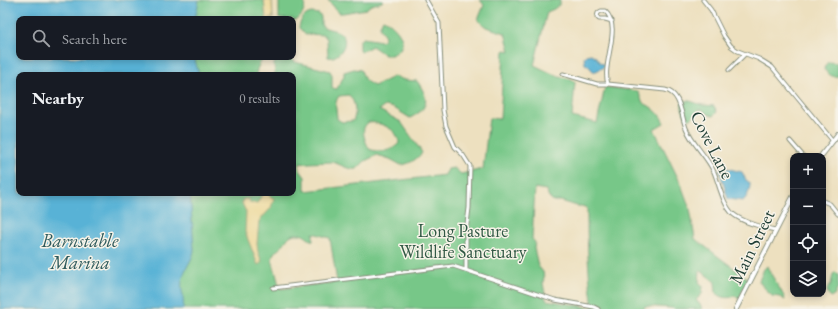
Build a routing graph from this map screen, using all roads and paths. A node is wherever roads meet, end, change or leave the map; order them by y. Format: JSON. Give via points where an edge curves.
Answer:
{"nodes":[{"id":1,"x":426,"y":0,"type":"edge"},
{"id":2,"x":703,"y":0,"type":"edge"},
{"id":3,"x":612,"y":22,"type":"junction"},
{"id":4,"x":745,"y":54,"type":"junction"},
{"id":5,"x":729,"y":70,"type":"dead end"},
{"id":6,"x":563,"y":74,"type":"dead end"},
{"id":7,"x":608,"y":84,"type":"junction"},
{"id":8,"x":838,"y":134,"type":"edge"},
{"id":9,"x":790,"y":141,"type":"dead end"},
{"id":10,"x":833,"y":141,"type":"junction"},
{"id":11,"x":800,"y":153,"type":"edge"},
{"id":12,"x":823,"y":153,"type":"edge"},
{"id":13,"x":790,"y":202,"type":"edge"},
{"id":14,"x":826,"y":202,"type":"edge"},
{"id":15,"x":838,"y":214,"type":"edge"},
{"id":16,"x":775,"y":230,"type":"junction"},
{"id":17,"x":466,"y":269,"type":"junction"},
{"id":18,"x":273,"y":288,"type":"dead end"},
{"id":19,"x":598,"y":309,"type":"edge"},
{"id":20,"x":736,"y":309,"type":"edge"}],
"edges":[{"from":1,"to":17,"type":"street","via":[[439,23],[446,126],[455,147],[470,166]]},
{"from":2,"to":4,"type":"street","via":[[727,41]]},
{"from":3,"to":3,"type":"street","via":[[605,11],[598,13],[599,19]]},
{"from":3,"to":7,"type":"street"},
{"from":4,"to":5,"type":"street"},
{"from":4,"to":10,"type":"street","via":[[772,67]]},
{"from":6,"to":7,"type":"street","via":[[597,84]]},
{"from":7,"to":16,"type":"street","name":"Cove Lane","via":[[672,92],[689,135],[711,166],[730,212],[743,220]]},
{"from":8,"to":10,"type":"main road"},
{"from":9,"to":11,"type":"street"},
{"from":10,"to":12,"type":"main road"},
{"from":13,"to":16,"type":"main road","name":"Main Street"},
{"from":14,"to":15,"type":"street"},
{"from":16,"to":20,"type":"main road","name":"Main Street"},
{"from":17,"to":18,"type":"street","via":[[453,266],[439,267]]},
{"from":17,"to":19,"type":"street","via":[[555,300],[594,306]]}]}
